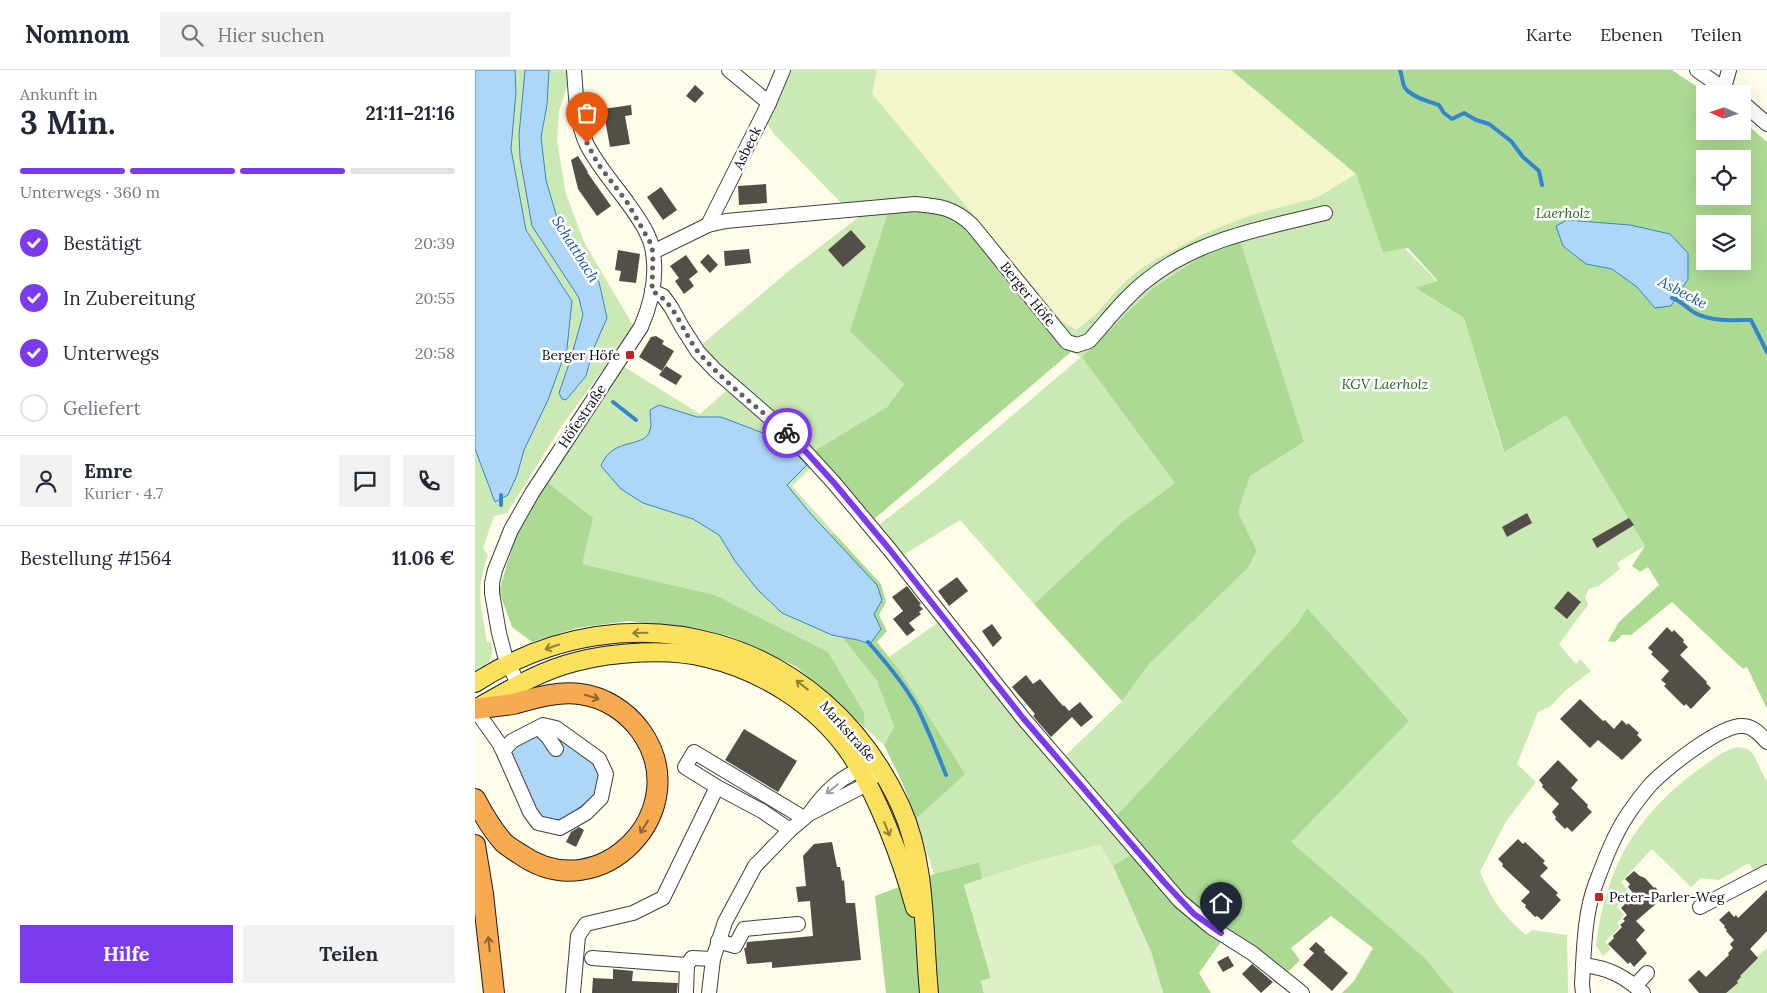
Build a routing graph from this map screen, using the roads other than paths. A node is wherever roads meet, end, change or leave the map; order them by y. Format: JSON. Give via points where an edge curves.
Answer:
{"nodes":[{"id":1,"x":574,"y":70,"type":"edge"},
{"id":2,"x":729,"y":70,"type":"edge"},
{"id":3,"x":783,"y":70,"type":"edge"},
{"id":4,"x":1697,"y":70,"type":"edge"},
{"id":5,"x":1729,"y":70,"type":"edge"},
{"id":6,"x":1719,"y":85,"type":"edge"},
{"id":7,"x":1728,"y":85,"type":"edge"},
{"id":8,"x":769,"y":103,"type":"junction"},
{"id":9,"x":1751,"y":110,"type":"edge"},
{"id":10,"x":1767,"y":124,"type":"edge"},
{"id":11,"x":1325,"y":212,"type":"dead end"},
{"id":12,"x":708,"y":225,"type":"junction"},
{"id":13,"x":653,"y":252,"type":"junction"},
{"id":14,"x":652,"y":291,"type":"junction"},
{"id":15,"x":509,"y":664,"type":"junction"},
{"id":16,"x":475,"y":683,"type":"edge"},
{"id":17,"x":518,"y":684,"type":"junction"},
{"id":18,"x":475,"y":709,"type":"edge"},
{"id":19,"x":539,"y":728,"type":"junction"},
{"id":20,"x":1767,"y":742,"type":"edge"},
{"id":21,"x":556,"y":749,"type":"dead end"},
{"id":22,"x":503,"y":751,"type":"junction"},
{"id":23,"x":880,"y":766,"type":"junction"},
{"id":24,"x":863,"y":777,"type":"junction"},
{"id":25,"x":717,"y":787,"type":"junction"},
{"id":26,"x":475,"y":799,"type":"edge"},
{"id":27,"x":807,"y":816,"type":"junction"},
{"id":28,"x":790,"y":830,"type":"junction"},
{"id":29,"x":475,"y":845,"type":"edge"},
{"id":30,"x":1767,"y":872,"type":"edge"},
{"id":31,"x":1700,"y":907,"type":"dead end"},
{"id":32,"x":798,"y":924,"type":"dead end"},
{"id":33,"x":718,"y":941,"type":"junction"},
{"id":34,"x":592,"y":958,"type":"dead end"},
{"id":35,"x":713,"y":959,"type":"junction"},
{"id":36,"x":687,"y":965,"type":"junction"},
{"id":37,"x":1583,"y":965,"type":"junction"},
{"id":38,"x":1647,"y":973,"type":"dead end"},
{"id":39,"x":927,"y":975,"type":"junction"},
{"id":40,"x":1639,"y":989,"type":"edge"},
{"id":41,"x":494,"y":993,"type":"edge"},
{"id":42,"x":573,"y":993,"type":"edge"},
{"id":43,"x":685,"y":993,"type":"edge"},
{"id":44,"x":709,"y":993,"type":"edge"},
{"id":45,"x":929,"y":993,"type":"edge"},
{"id":46,"x":1302,"y":993,"type":"edge"},
{"id":47,"x":1583,"y":993,"type":"edge"}],
"edges":[{"from":1,"to":13,"type":"street","name":"Höfestraße","via":[[579,118],[587,143],[641,224]]},
{"from":2,"to":8,"type":"street"},
{"from":3,"to":8,"type":"street","name":"Asbeck"},
{"from":4,"to":6,"type":"street"},
{"from":5,"to":7,"type":"street"},
{"from":8,"to":12,"type":"street","name":"Asbeck"},
{"from":9,"to":10,"type":"street"},
{"from":11,"to":12,"type":"street","name":"Berger Höfe","via":[[1232,236],[1180,258],[1147,279],[1089,341],[1077,345],[1067,342],[972,225],[952,210],[915,204]]},
{"from":12,"to":13,"type":"street","name":"Berger Höfe"},
{"from":13,"to":14,"type":"street","name":"Höfestraße"},
{"from":14,"to":15,"type":"street","name":"Höfestraße","via":[[641,328],[532,493],[497,564],[492,593],[499,633]]},
{"from":14,"to":46,"type":"street","via":[[663,296],[698,352],[715,370],[792,437],[835,484],[1023,718],[1180,901]]},
{"from":15,"to":16,"type":"main road","name":"Markstraße"},
{"from":15,"to":17,"type":"street","name":"Höfestraße"},
{"from":23,"to":15,"type":"main road","name":"Markstraße","one_way":true,"via":[[832,709],[792,677],[721,644],[682,635],[620,633],[563,643]]},
{"from":17,"to":18,"type":"main road","name":"Markstraße"},
{"from":17,"to":24,"type":"main road","name":"Markstraße","via":[[547,671],[600,657],[641,652],[706,657],[745,670],[801,702],[829,727]]},
{"from":18,"to":22,"type":"street"},
{"from":18,"to":26,"type":"highway","one_way":true,"via":[[544,695],[591,696],[615,707],[635,723],[651,751],[657,778],[654,804],[643,830],[612,860],[577,871],[531,863],[505,844]]},
{"from":19,"to":21,"type":"street"},
{"from":19,"to":22,"type":"street","via":[[512,742]]},
{"from":19,"to":22,"type":"street","via":[[543,725],[556,728],[599,759],[606,774],[601,798],[586,813],[560,828],[538,823]]},
{"from":20,"to":37,"type":"street","via":[[1748,726],[1730,727],[1689,752],[1651,784],[1627,815],[1611,845],[1591,898]]},
{"from":23,"to":24,"type":"street"},
{"from":23,"to":39,"type":"main road","name":"Markstraße","via":[[901,808],[917,858],[924,906]]},
{"from":24,"to":27,"type":"street","via":[[837,784],[821,797]]},
{"from":24,"to":39,"type":"main road","name":"Markstraße","one_way":true,"via":[[908,884]]},
{"from":25,"to":27,"type":"street","via":[[685,768],[693,752]]},
{"from":25,"to":28,"type":"street"},
{"from":25,"to":42,"type":"street","via":[[663,898],[633,913],[586,924],[578,936]]},
{"from":27,"to":28,"type":"street"},
{"from":28,"to":33,"type":"street","via":[[755,866]]},
{"from":41,"to":29,"type":"highway","one_way":true},
{"from":30,"to":31,"type":"street"},
{"from":32,"to":33,"type":"street","via":[[744,928],[735,946]]},
{"from":33,"to":35,"type":"street"},
{"from":34,"to":36,"type":"street"},
{"from":35,"to":36,"type":"street","via":[[692,958]]},
{"from":35,"to":44,"type":"street"},
{"from":36,"to":43,"type":"street"},
{"from":37,"to":40,"type":"street","via":[[1616,972]]},
{"from":37,"to":47,"type":"street"},
{"from":38,"to":40,"type":"street"},
{"from":39,"to":45,"type":"main road","name":"Markstraße"}]}
